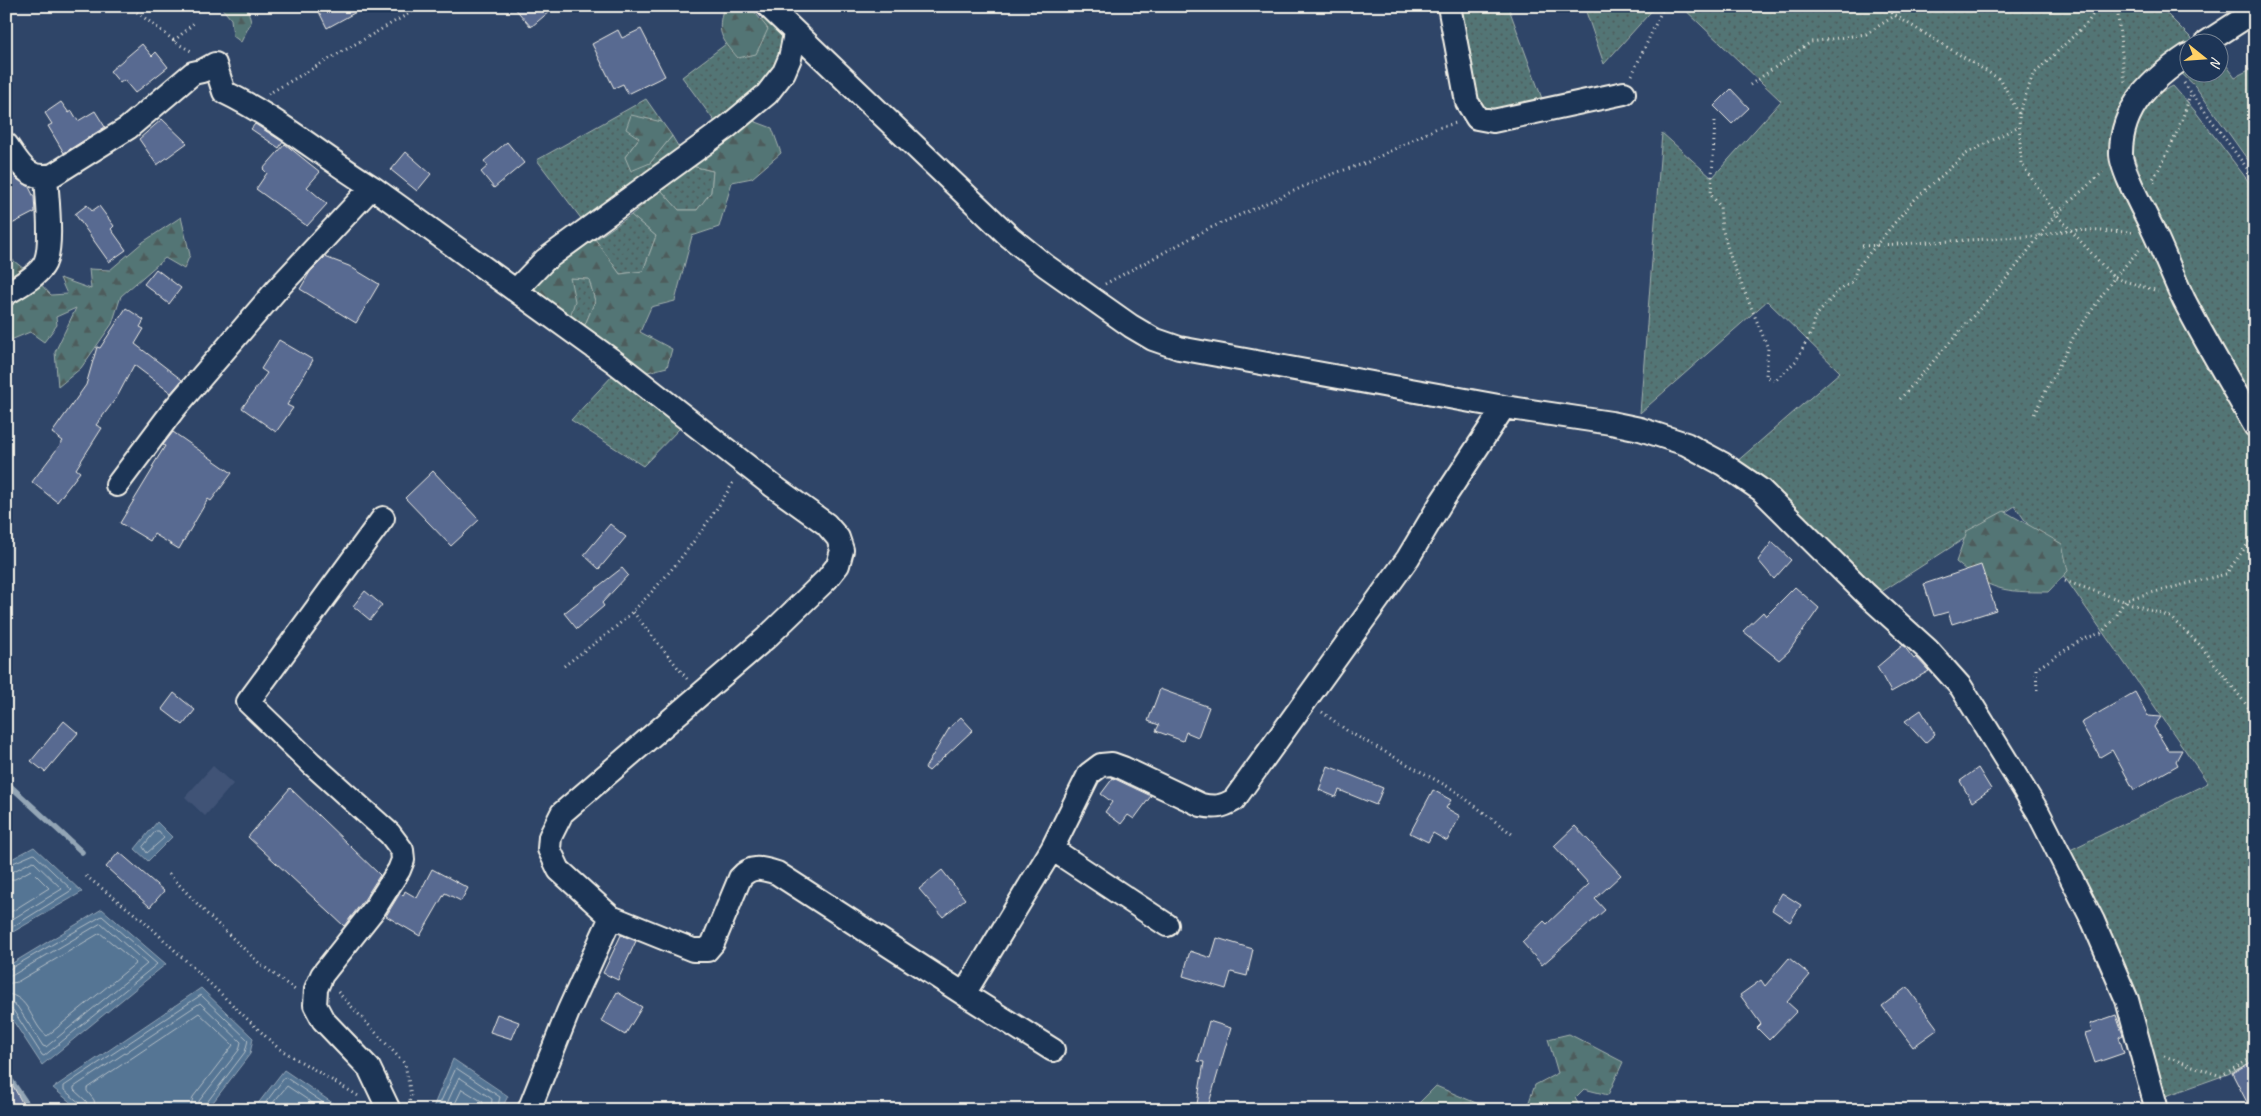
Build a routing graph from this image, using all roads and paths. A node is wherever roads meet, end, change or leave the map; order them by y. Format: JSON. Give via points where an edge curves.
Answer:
{"nodes":[{"id":1,"x":129,"y":6,"type":"edge"},
{"id":2,"x":422,"y":6,"type":"edge"},
{"id":3,"x":768,"y":6,"type":"edge"},
{"id":4,"x":1449,"y":6,"type":"edge"},
{"id":5,"x":1664,"y":6,"type":"edge"},
{"id":6,"x":1884,"y":6,"type":"edge"},
{"id":7,"x":1910,"y":6,"type":"edge"},
{"id":8,"x":2098,"y":6,"type":"edge"},
{"id":9,"x":2117,"y":6,"type":"edge"},
{"id":10,"x":2255,"y":11,"type":"edge"},
{"id":11,"x":1896,"y":16,"type":"junction"},
{"id":12,"x":196,"y":22,"type":"dead end"},
{"id":13,"x":2222,"y":32,"type":"edge"},
{"id":14,"x":795,"y":34,"type":"junction"},
{"id":15,"x":174,"y":40,"type":"junction"},
{"id":16,"x":2178,"y":62,"type":"edge"},
{"id":17,"x":216,"y":64,"type":"junction"},
{"id":18,"x":2164,"y":72,"type":"junction"},
{"id":19,"x":1750,"y":85,"type":"dead end"},
{"id":20,"x":2190,"y":92,"type":"junction"},
{"id":21,"x":1624,"y":93,"type":"joint"},
{"id":22,"x":250,"y":104,"type":"junction"},
{"id":23,"x":2018,"y":114,"type":"junction"},
{"id":24,"x":2128,"y":116,"type":"junction"},
{"id":25,"x":1477,"y":118,"type":"junction"},
{"id":26,"x":1715,"y":121,"type":"dead end"},
{"id":27,"x":2019,"y":126,"type":"junction"},
{"id":28,"x":6,"y":144,"type":"edge"},
{"id":29,"x":2120,"y":156,"type":"junction"},
{"id":30,"x":46,"y":177,"type":"junction"},
{"id":31,"x":2255,"y":179,"type":"edge"},
{"id":32,"x":372,"y":187,"type":"junction"},
{"id":33,"x":2156,"y":187,"type":"dead end"},
{"id":34,"x":2056,"y":214,"type":"junction"},
{"id":35,"x":2070,"y":230,"type":"junction"},
{"id":36,"x":2155,"y":233,"type":"junction"},
{"id":37,"x":2039,"y":236,"type":"junction"},
{"id":38,"x":1877,"y":245,"type":"junction"},
{"id":39,"x":1862,"y":246,"type":"dead end"},
{"id":40,"x":2114,"y":278,"type":"junction"},
{"id":41,"x":516,"y":290,"type":"junction"},
{"id":42,"x":6,"y":294,"type":"edge"},
{"id":43,"x":1085,"y":295,"type":"junction"},
{"id":44,"x":2184,"y":299,"type":"junction"},
{"id":45,"x":1900,"y":399,"type":"dead end"},
{"id":46,"x":1504,"y":407,"type":"junction"},
{"id":47,"x":2034,"y":414,"type":"dead end"},
{"id":48,"x":2255,"y":426,"type":"edge"},
{"id":49,"x":745,"y":464,"type":"junction"},
{"id":50,"x":116,"y":485,"type":"dead end"},
{"id":51,"x":383,"y":518,"type":"dead end"},
{"id":52,"x":2255,"y":534,"type":"edge"},
{"id":53,"x":2065,"y":581,"type":"dead end"},
{"id":54,"x":2125,"y":602,"type":"junction"},
{"id":55,"x":633,"y":612,"type":"junction"},
{"id":56,"x":564,"y":666,"type":"dead end"},
{"id":57,"x":2038,"y":690,"type":"dead end"},
{"id":58,"x":699,"y":694,"type":"junction"},
{"id":59,"x":1305,"y":700,"type":"junction"},
{"id":60,"x":2255,"y":716,"type":"edge"},
{"id":61,"x":1512,"y":834,"type":"dead end"},
{"id":62,"x":1052,"y":849,"type":"junction"},
{"id":63,"x":169,"y":874,"type":"dead end"},
{"id":64,"x":86,"y":876,"type":"dead end"},
{"id":65,"x":611,"y":917,"type":"junction"},
{"id":66,"x":1167,"y":926,"type":"dead end"},
{"id":67,"x":322,"y":975,"type":"junction"},
{"id":68,"x":964,"y":994,"type":"junction"},
{"id":69,"x":315,"y":1005,"type":"junction"},
{"id":70,"x":1053,"y":1050,"type":"dead end"},
{"id":71,"x":2142,"y":1055,"type":"junction"},
{"id":72,"x":2255,"y":1056,"type":"edge"},
{"id":73,"x":366,"y":1100,"type":"dead end"},
{"id":74,"x":389,"y":1110,"type":"edge"},
{"id":75,"x":407,"y":1110,"type":"edge"},
{"id":76,"x":529,"y":1110,"type":"edge"},
{"id":77,"x":2157,"y":1110,"type":"edge"}],
"edges":[{"from":1,"to":15,"type":"path"},
{"from":2,"to":22,"type":"path"},
{"from":3,"to":14,"type":"street"},
{"from":4,"to":25,"type":"street","via":[[1467,102]]},
{"from":5,"to":21,"type":"path"},
{"from":6,"to":11,"type":"path"},
{"from":7,"to":11,"type":"path"},
{"from":8,"to":23,"type":"path","via":[[2088,22],[2033,75]]},
{"from":9,"to":24,"type":"path"},
{"from":10,"to":13,"type":"street"},
{"from":11,"to":19,"type":"path","via":[[1866,34],[1811,42]]},
{"from":11,"to":23,"type":"path","via":[[2001,80]]},
{"from":12,"to":15,"type":"path"},
{"from":14,"to":41,"type":"street","via":[[784,72],[767,94],[726,128],[545,260]]},
{"from":14,"to":43,"type":"street","via":[[1010,237]]},
{"from":15,"to":17,"type":"path"},
{"from":16,"to":18,"type":"street"},
{"from":17,"to":22,"type":"street","via":[[224,92]]},
{"from":17,"to":30,"type":"street","via":[[193,73],[128,128],[61,171]]},
{"from":18,"to":20,"type":"path","via":[[2181,79]]},
{"from":18,"to":24,"type":"street","via":[[2141,96]]},
{"from":20,"to":31,"type":"path"},
{"from":20,"to":33,"type":"path","via":[[2184,118],[2154,179]]},
{"from":21,"to":25,"type":"street","via":[[1493,121]]},
{"from":22,"to":32,"type":"street"},
{"from":23,"to":27,"type":"path"},
{"from":24,"to":29,"type":"street"},
{"from":25,"to":43,"type":"path","via":[[1437,128],[1366,163],[1332,174],[1208,229]]},
{"from":26,"to":38,"type":"path","via":[[1711,195],[1720,206],[1722,228],[1731,259],[1768,348],[1766,376],[1775,381],[1796,361],[1812,331],[1814,318],[1838,291],[1852,282],[1857,268]]},
{"from":27,"to":34,"type":"path","via":[[2021,162]]},
{"from":27,"to":38,"type":"path","via":[[1966,154],[1912,202]]},
{"from":28,"to":30,"type":"street","via":[[27,172]]},
{"from":29,"to":34,"type":"path"},
{"from":29,"to":36,"type":"street"},
{"from":30,"to":42,"type":"street","via":[[48,258],[40,270]]},
{"from":32,"to":41,"type":"street"},
{"from":32,"to":50,"type":"street","via":[[278,288],[174,409]]},
{"from":34,"to":35,"type":"path"},
{"from":34,"to":37,"type":"path"},
{"from":35,"to":36,"type":"path"},
{"from":35,"to":37,"type":"path"},
{"from":35,"to":40,"type":"path"},
{"from":36,"to":40,"type":"path"},
{"from":36,"to":44,"type":"street"},
{"from":37,"to":38,"type":"path"},
{"from":37,"to":45,"type":"path","via":[[2012,272]]},
{"from":38,"to":39,"type":"path"},
{"from":40,"to":44,"type":"path"},
{"from":40,"to":47,"type":"path","via":[[2074,336]]},
{"from":41,"to":49,"type":"street"},
{"from":43,"to":46,"type":"street","via":[[1153,339],[1180,348]]},
{"from":44,"to":48,"type":"street"},
{"from":46,"to":59,"type":"street","via":[[1408,558]]},
{"from":46,"to":71,"type":"street","via":[[1640,429],[1686,444],[1723,464],[1761,490],[1928,650],[1961,687],[2038,812],[2110,958],[2127,1000]]},
{"from":49,"to":55,"type":"path","via":[[706,525]]},
{"from":49,"to":58,"type":"street","via":[[826,524],[838,538],[842,550],[838,565],[827,579],[766,638]]},
{"from":51,"to":67,"type":"street","via":[[248,702],[390,834],[402,850],[399,870],[375,908]]},
{"from":52,"to":54,"type":"path","via":[[2226,574]]},
{"from":53,"to":54,"type":"path"},
{"from":54,"to":57,"type":"path","via":[[2101,632],[2081,640],[2036,669]]},
{"from":54,"to":60,"type":"path","via":[[2170,617],[2201,646]]},
{"from":55,"to":56,"type":"path"},
{"from":55,"to":58,"type":"path"},
{"from":58,"to":65,"type":"street","via":[[562,813],[553,827],[549,849],[558,870]]},
{"from":59,"to":61,"type":"path","via":[[1348,732],[1454,790]]},
{"from":59,"to":62,"type":"street","via":[[1234,800],[1218,807],[1201,805],[1123,768],[1101,765],[1089,774],[1083,784]]},
{"from":62,"to":66,"type":"street"},
{"from":62,"to":68,"type":"street"},
{"from":63,"to":69,"type":"path","via":[[259,963]]},
{"from":64,"to":73,"type":"path","via":[[145,922],[278,1048]]},
{"from":65,"to":68,"type":"street","via":[[693,950],[707,950],[713,943],[740,878],[746,870],[764,869],[777,873]]},
{"from":65,"to":76,"type":"street"},
{"from":67,"to":69,"type":"street","via":[[316,989]]},
{"from":67,"to":75,"type":"path","via":[[405,1064],[411,1095]]},
{"from":68,"to":70,"type":"street"},
{"from":69,"to":74,"type":"street","via":[[323,1020],[369,1068]]},
{"from":71,"to":72,"type":"path","via":[[2157,1054],[2221,1076]]},
{"from":71,"to":77,"type":"street"}]}
